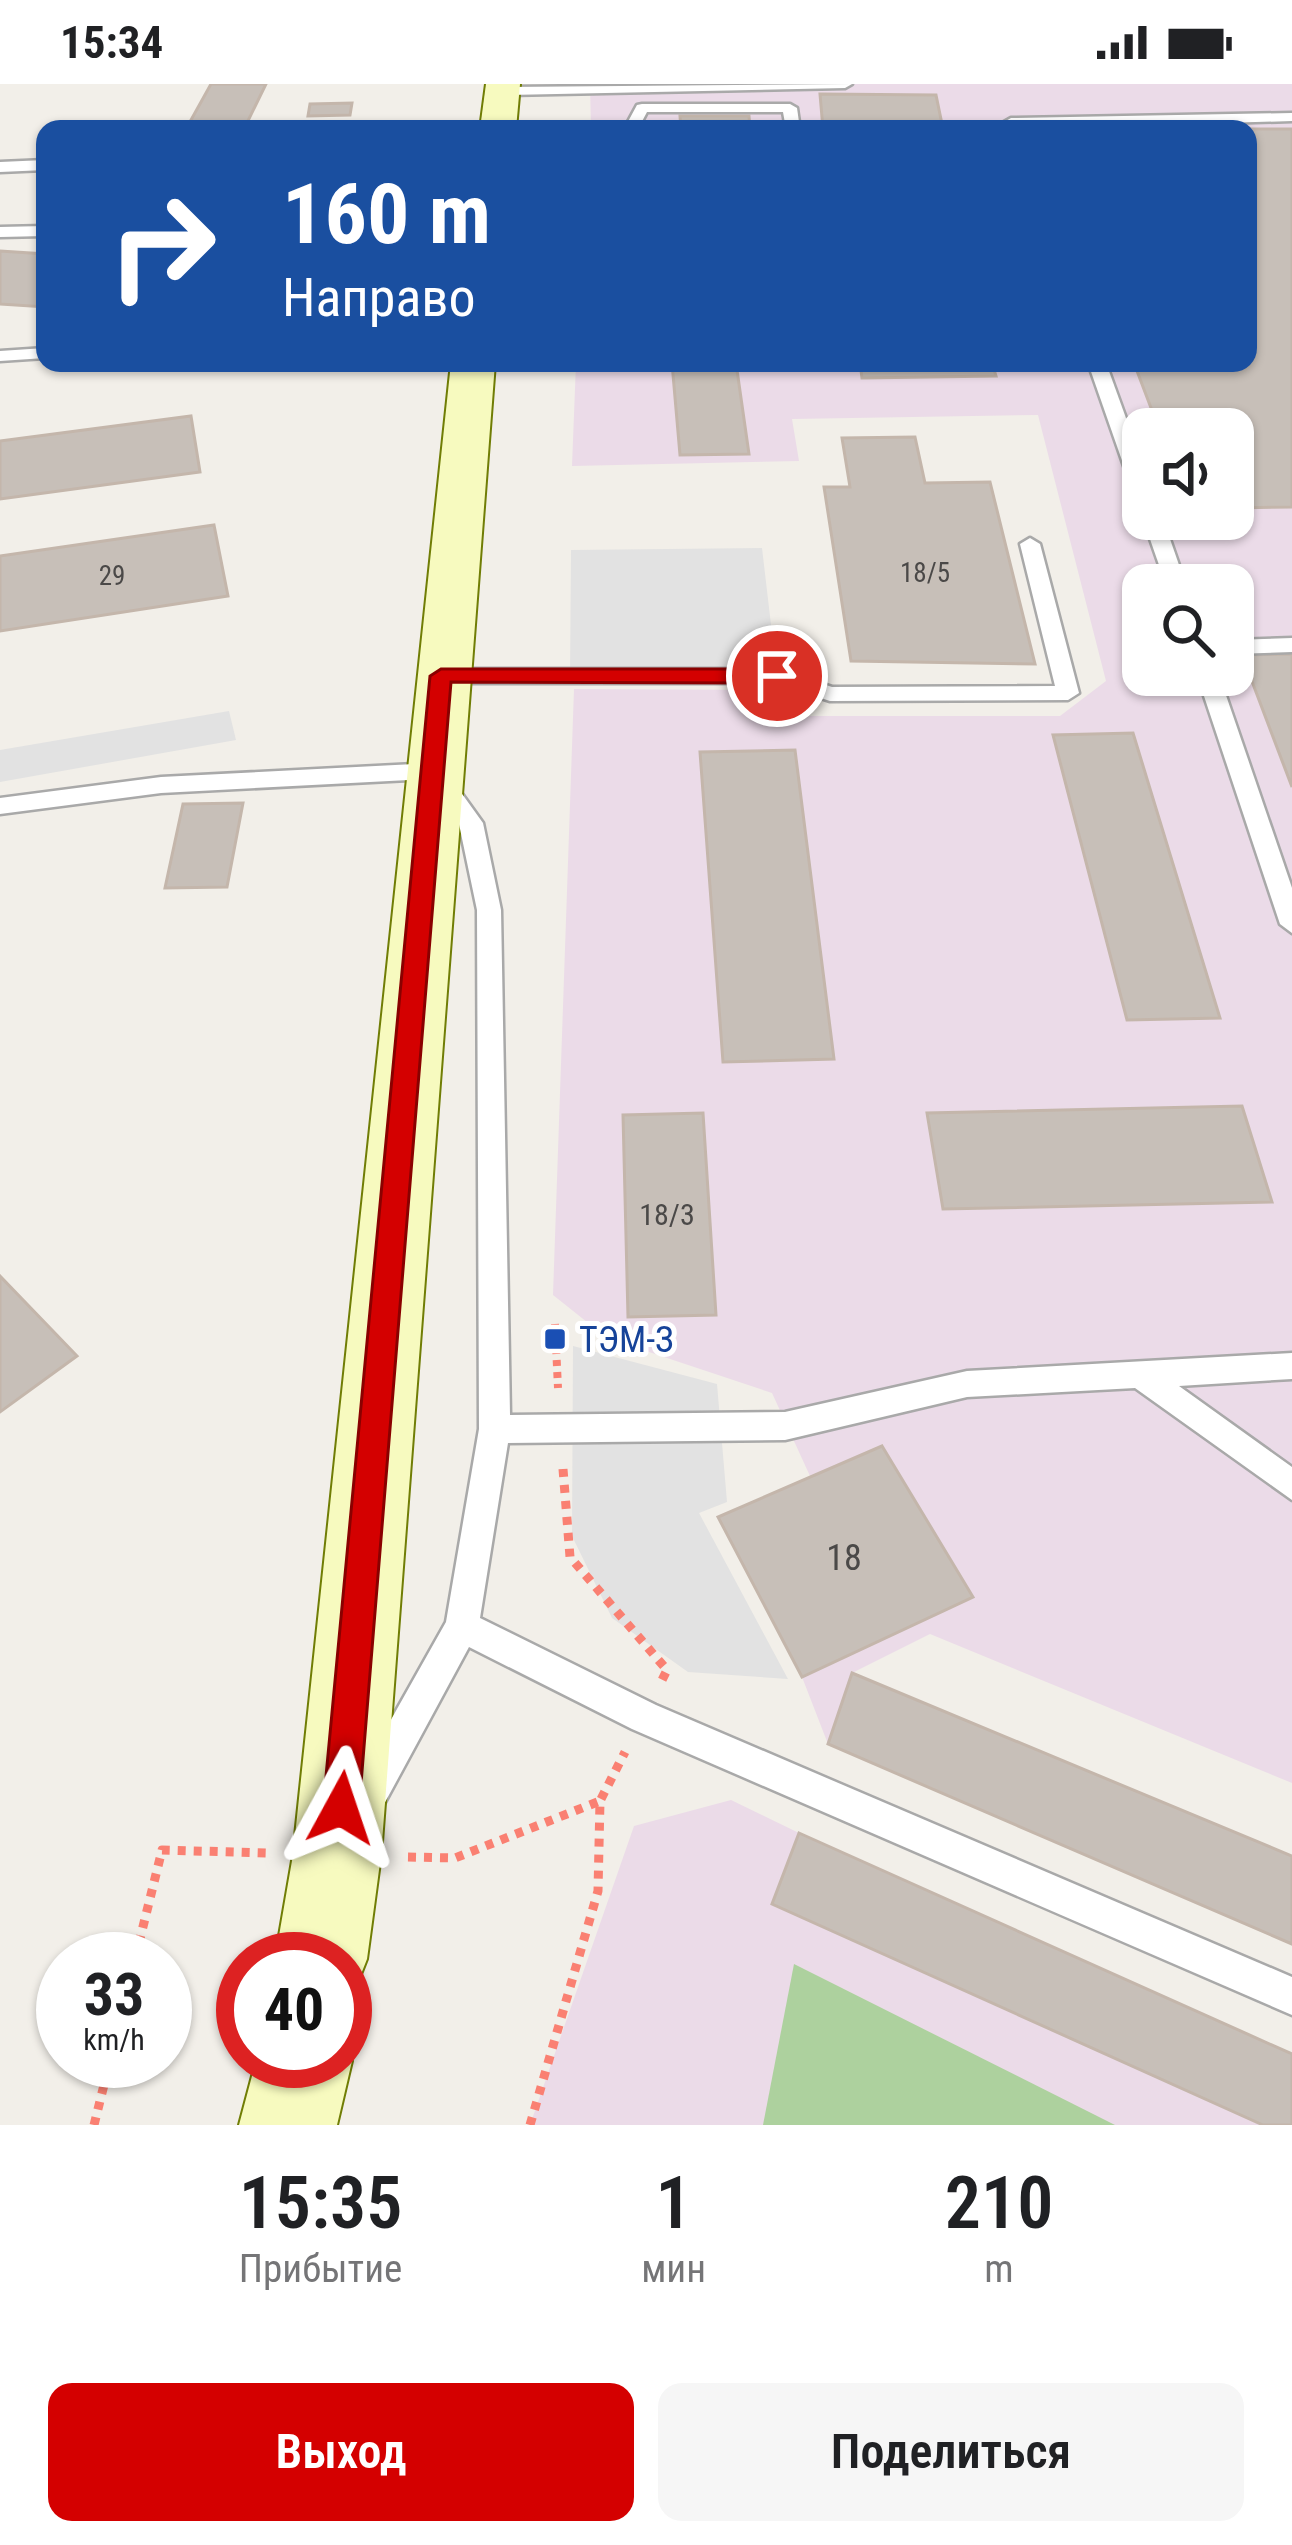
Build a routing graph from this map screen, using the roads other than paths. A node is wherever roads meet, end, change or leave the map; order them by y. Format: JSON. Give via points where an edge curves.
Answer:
{"nodes":[{"id":1,"x":845,"y":84,"type":"edge"},
{"id":2,"x":503,"y":88,"type":"edge"},
{"id":3,"x":1292,"y":117,"type":"edge"},
{"id":4,"x":499,"y":120,"type":"edge"},
{"id":5,"x":636,"y":120,"type":"edge"},
{"id":6,"x":792,"y":120,"type":"edge"},
{"id":7,"x":1123,"y":120,"type":"edge"},
{"id":8,"x":36,"y":165,"type":"edge"},
{"id":9,"x":0,"y":167,"type":"edge"},
{"id":10,"x":36,"y":231,"type":"edge"},
{"id":11,"x":0,"y":232,"type":"edge"},
{"id":12,"x":36,"y":354,"type":"edge"},
{"id":13,"x":0,"y":356,"type":"edge"},
{"id":14,"x":472,"y":372,"type":"edge"},
{"id":15,"x":1100,"y":372,"type":"edge"},
{"id":16,"x":1122,"y":433,"type":"edge"},
{"id":17,"x":1030,"y":544,"type":"dead end"},
{"id":18,"x":1292,"y":645,"type":"edge"},
{"id":19,"x":1254,"y":646,"type":"edge"},
{"id":20,"x":441,"y":676,"type":"junction"},
{"id":21,"x":1215,"y":696,"type":"edge"},
{"id":22,"x":434,"y":771,"type":"junction"},
{"id":23,"x":0,"y":806,"type":"edge"},
{"id":24,"x":1292,"y":925,"type":"edge"},
{"id":25,"x":1292,"y":1366,"type":"edge"},
{"id":26,"x":1139,"y":1374,"type":"junction"},
{"id":27,"x":495,"y":1429,"type":"junction"},
{"id":28,"x":1292,"y":1485,"type":"edge"},
{"id":29,"x":462,"y":1626,"type":"junction"},
{"id":30,"x":337,"y":1855,"type":"junction"},
{"id":31,"x":325,"y":1932,"type":"edge"},
{"id":32,"x":1292,"y":1996,"type":"edge"},
{"id":33,"x":297,"y":2088,"type":"edge"},
{"id":34,"x":288,"y":2125,"type":"edge"}],
"edges":[{"from":1,"to":2,"type":"lane"},
{"from":2,"to":4,"type":"street"},
{"from":3,"to":7,"type":"lane"},
{"from":5,"to":6,"type":"lane","via":[[642,108],[790,108]]},
{"from":8,"to":9,"type":"lane"},
{"from":10,"to":11,"type":"lane"},
{"from":12,"to":13,"type":"lane"},
{"from":14,"to":20,"type":"street"},
{"from":15,"to":16,"type":"lane"},
{"from":17,"to":20,"type":"lane","via":[[1068,693],[830,694],[777,676]]},
{"from":18,"to":19,"type":"lane"},
{"from":20,"to":22,"type":"street"},
{"from":21,"to":24,"type":"lane"},
{"from":22,"to":23,"type":"lane","via":[[161,785]]},
{"from":22,"to":27,"type":"lane","via":[[471,823],[489,910]]},
{"from":22,"to":30,"type":"street"},
{"from":25,"to":26,"type":"lane"},
{"from":26,"to":27,"type":"lane","via":[[967,1384],[785,1426]]},
{"from":26,"to":28,"type":"lane"},
{"from":27,"to":29,"type":"lane"},
{"from":29,"to":30,"type":"lane"},
{"from":29,"to":32,"type":"lane","via":[[644,1717]]},
{"from":30,"to":31,"type":"street"},
{"from":33,"to":34,"type":"street"}]}
